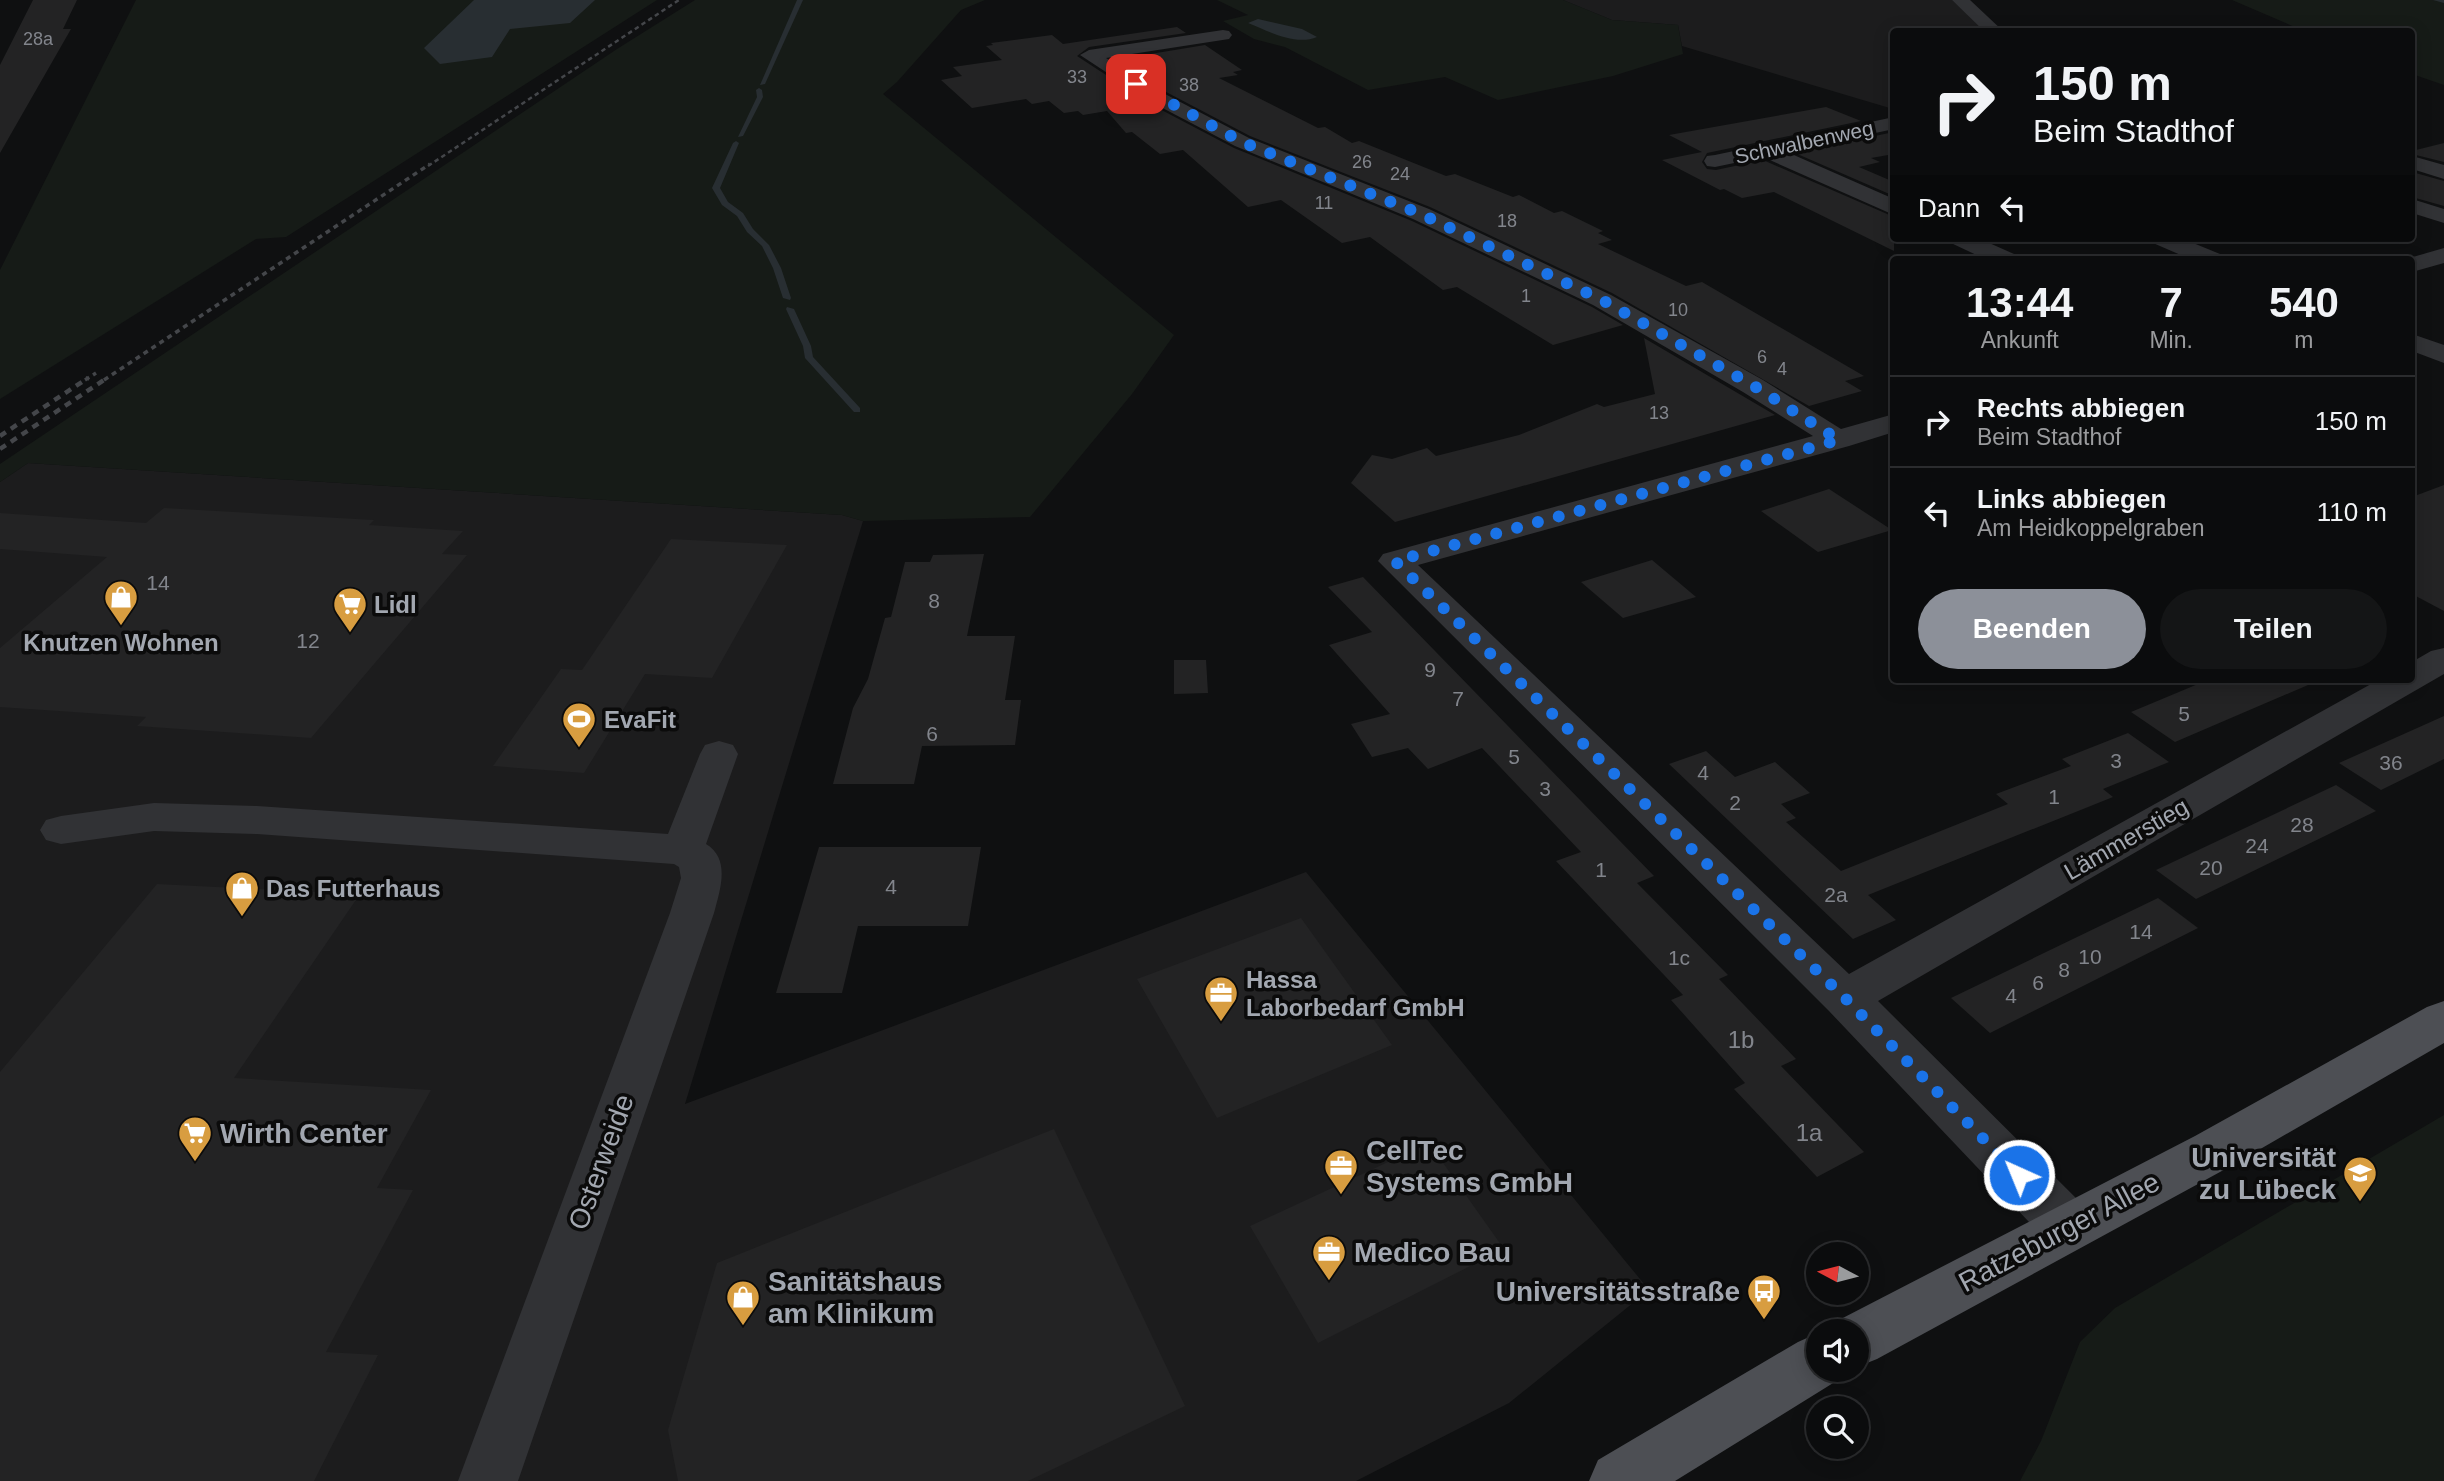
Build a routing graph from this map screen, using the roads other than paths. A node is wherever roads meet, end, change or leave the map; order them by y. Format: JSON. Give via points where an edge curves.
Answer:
{"nodes":[{"id":1,"x":1960,"y":0,"type":"edge"},
{"id":2,"x":1992,"y":28,"type":"edge"},
{"id":3,"x":1223,"y":36,"type":"dead end"},
{"id":4,"x":1890,"y":124,"type":"edge"},
{"id":5,"x":1767,"y":151,"type":"junction"},
{"id":6,"x":1715,"y":161,"type":"dead end"},
{"id":7,"x":2415,"y":163,"type":"edge"},
{"id":8,"x":2444,"y":172,"type":"edge"},
{"id":9,"x":1890,"y":206,"type":"edge"},
{"id":10,"x":2415,"y":207,"type":"edge"},
{"id":11,"x":2444,"y":216,"type":"edge"},
{"id":12,"x":1968,"y":242,"type":"edge"},
{"id":13,"x":2171,"y":242,"type":"edge"},
{"id":14,"x":2444,"y":255,"type":"edge"},
{"id":15,"x":1998,"y":256,"type":"edge"},
{"id":16,"x":2204,"y":256,"type":"edge"},
{"id":17,"x":2415,"y":264,"type":"edge"},
{"id":18,"x":2415,"y":343,"type":"edge"},
{"id":19,"x":2444,"y":355,"type":"edge"},
{"id":20,"x":1890,"y":425,"type":"edge"},
{"id":21,"x":1839,"y":440,"type":"junction"},
{"id":22,"x":2444,"y":659,"type":"edge"},
{"id":23,"x":2415,"y":675,"type":"edge"},
{"id":24,"x":2401,"y":683,"type":"edge"},
{"id":25,"x":719,"y":754,"type":"dead end"},
{"id":26,"x":61,"y":830,"type":"dead end"},
{"id":27,"x":683,"y":850,"type":"junction"},
{"id":28,"x":1845,"y":998,"type":"junction"},
{"id":29,"x":2444,"y":1020,"type":"edge"},
{"id":30,"x":2068,"y":1226,"type":"junction"},
{"id":31,"x":1869,"y":1334,"type":"edge"},
{"id":32,"x":1806,"y":1368,"type":"edge"},
{"id":33,"x":488,"y":1481,"type":"edge"},
{"id":34,"x":1619,"y":1481,"type":"edge"}],
"edges":[{"from":1,"to":2,"type":"street"},
{"from":3,"to":21,"type":"street","via":[[1089,55],[1242,142],[1421,214],[1602,300]]},
{"from":4,"to":5,"type":"street","name":"Schwalbenweg"},
{"from":5,"to":6,"type":"street","name":"Schwalbenweg"},
{"from":5,"to":9,"type":"street"},
{"from":7,"to":8,"type":"street"},
{"from":10,"to":11,"type":"street"},
{"from":12,"to":15,"type":"street"},
{"from":13,"to":16,"type":"street"},
{"from":14,"to":17,"type":"street"},
{"from":18,"to":19,"type":"street"},
{"from":20,"to":21,"type":"street"},
{"from":21,"to":28,"type":"street","via":[[1395,561]]},
{"from":22,"to":23,"type":"street","name":"Lämmerstieg"},
{"from":24,"to":28,"type":"street","name":"Lämmerstieg"},
{"from":25,"to":27,"type":"street"},
{"from":26,"to":27,"type":"street","via":[[154,817],[257,820]]},
{"from":27,"to":33,"type":"street","name":"Osterweide","via":[[698,859],[702,878],[692,913]]},
{"from":28,"to":30,"type":"street"},
{"from":29,"to":30,"type":"main road","name":"Ratzeburger Allee","via":[[2213,1151]]},
{"from":30,"to":31,"type":"main road","name":"Ratzeburger Allee"},
{"from":32,"to":34,"type":"main road"}]}
